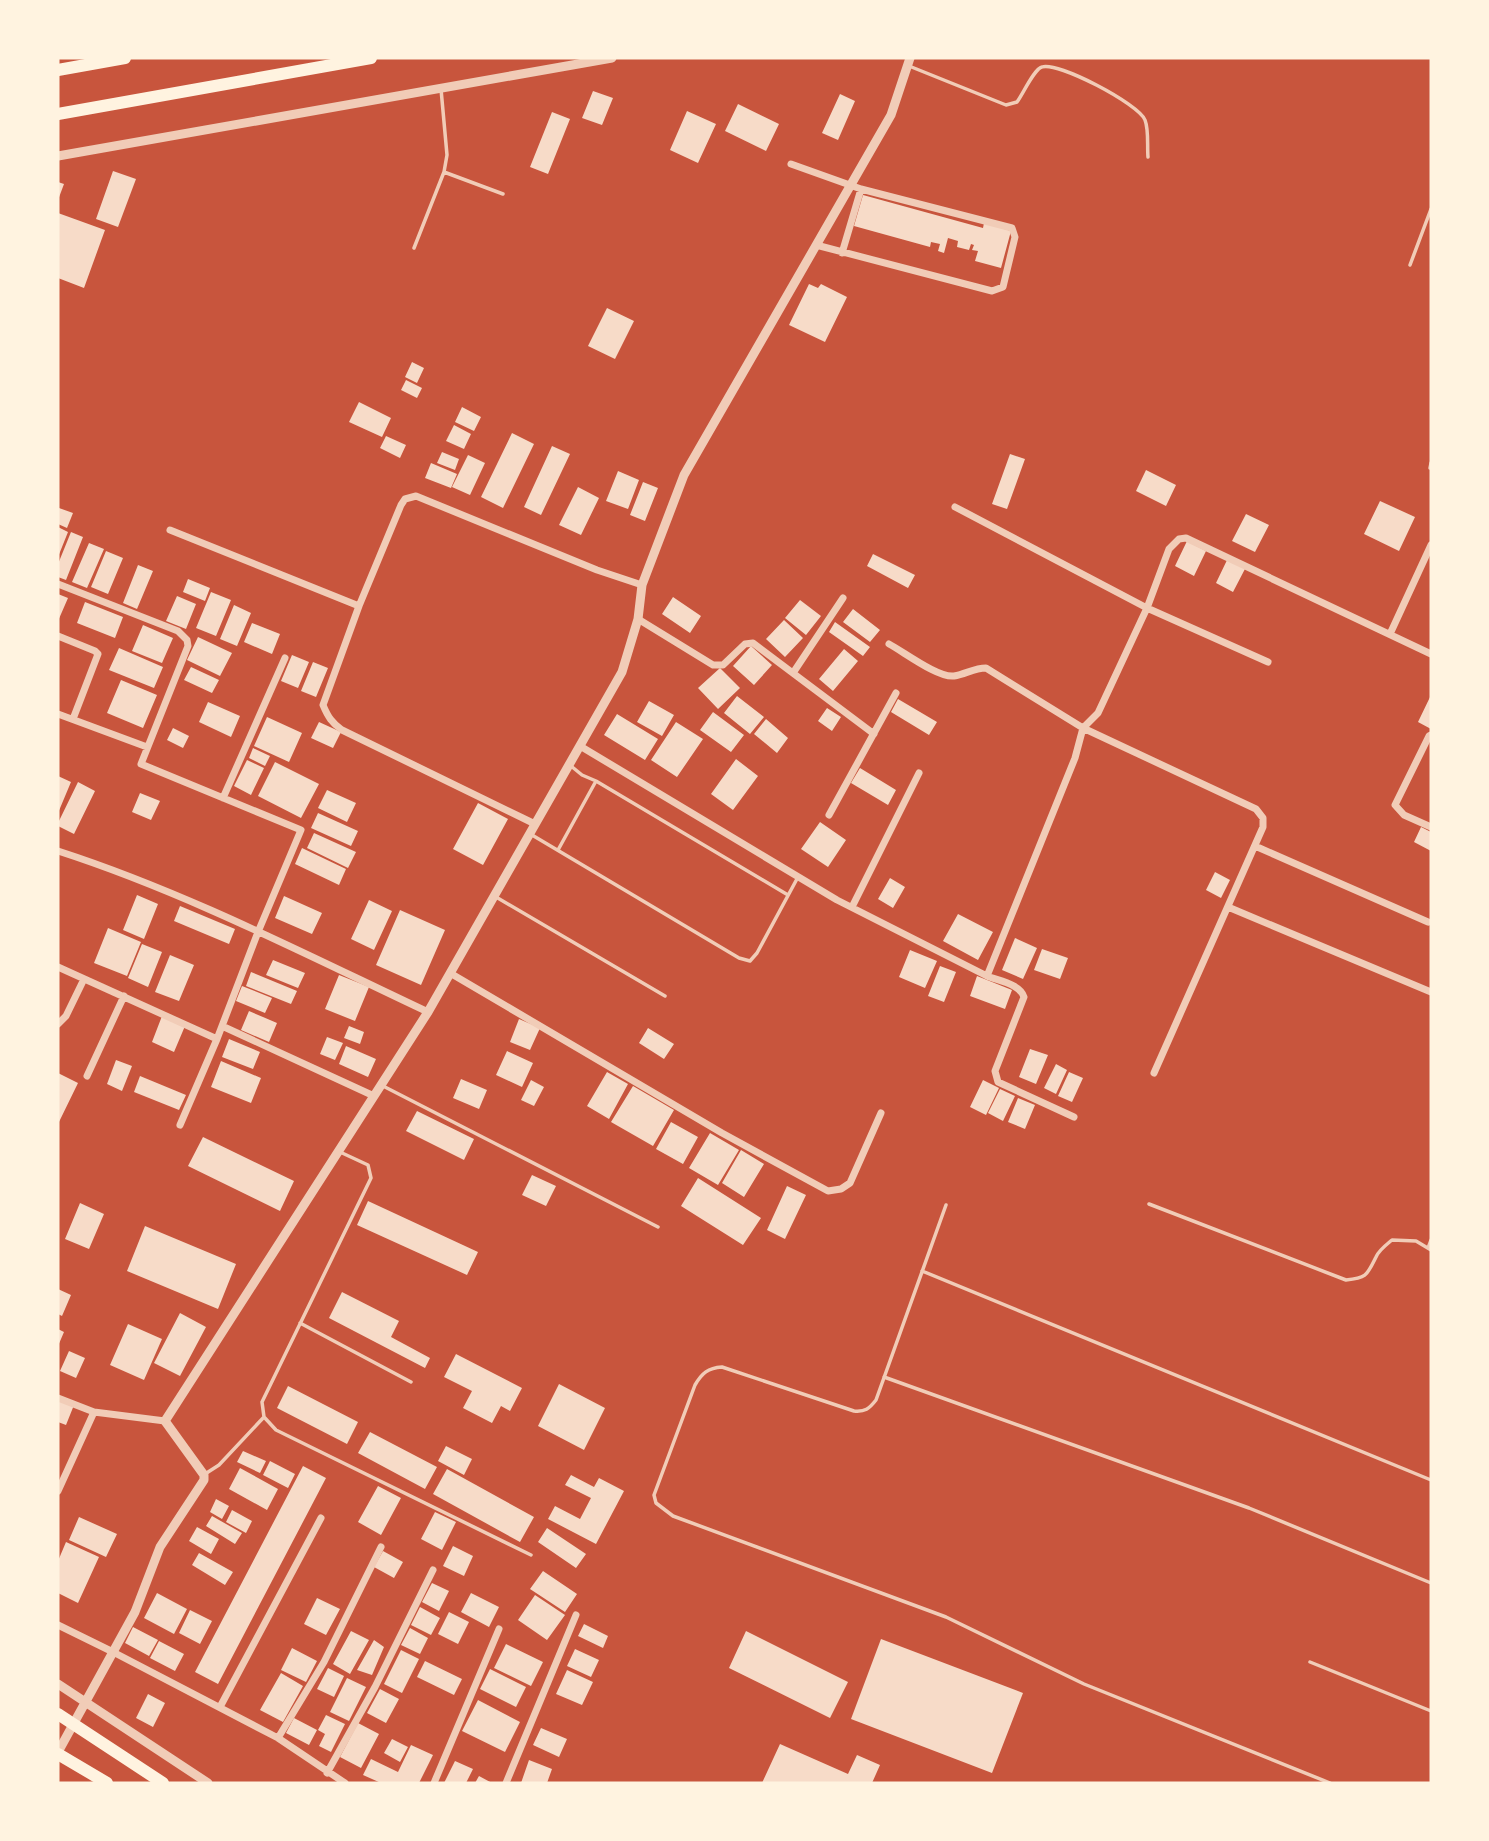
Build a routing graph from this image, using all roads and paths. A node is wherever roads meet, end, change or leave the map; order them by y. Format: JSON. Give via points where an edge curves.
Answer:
{"nodes":[{"id":1,"x":125,"y":58,"type":"edge"},
{"id":2,"x":371,"y":58,"type":"edge"},
{"id":3,"x":612,"y":58,"type":"edge"},
{"id":4,"x":909,"y":62,"type":"edge"},
{"id":5,"x":58,"y":70,"type":"edge"},
{"id":6,"x":441,"y":87,"type":"junction"},
{"id":7,"x":58,"y":114,"type":"edge"},
{"id":8,"x":58,"y":156,"type":"edge"},
{"id":9,"x":1148,"y":157,"type":"dead end"},
{"id":10,"x":791,"y":164,"type":"dead end"},
{"id":11,"x":444,"y":172,"type":"junction"},
{"id":12,"x":849,"y":185,"type":"junction"},
{"id":13,"x":861,"y":189,"type":"junction"},
{"id":14,"x":503,"y":194,"type":"dead end"},
{"id":15,"x":1431,"y":209,"type":"edge"},
{"id":16,"x":816,"y":245,"type":"junction"},
{"id":17,"x":414,"y":248,"type":"dead end"},
{"id":18,"x":842,"y":253,"type":"junction"},
{"id":19,"x":1410,"y":265,"type":"dead end"},
{"id":20,"x":955,"y":507,"type":"dead end"},
{"id":21,"x":170,"y":530,"type":"dead end"},
{"id":22,"x":1431,"y":545,"type":"edge"},
{"id":23,"x":58,"y":584,"type":"edge"},
{"id":24,"x":642,"y":585,"type":"junction"},
{"id":25,"x":843,"y":598,"type":"dead end"},
{"id":26,"x":359,"y":606,"type":"junction"},
{"id":27,"x":1147,"y":608,"type":"junction"},
{"id":28,"x":638,"y":619,"type":"junction"},
{"id":29,"x":1390,"y":634,"type":"junction"},
{"id":30,"x":58,"y":636,"type":"edge"},
{"id":31,"x":889,"y":644,"type":"dead end"},
{"id":32,"x":1431,"y":653,"type":"edge"},
{"id":33,"x":285,"y":659,"type":"dead end"},
{"id":34,"x":1268,"y":662,"type":"dead end"},
{"id":35,"x":793,"y":673,"type":"junction"},
{"id":36,"x":896,"y":693,"type":"dead end"},
{"id":37,"x":58,"y":714,"type":"edge"},
{"id":38,"x":73,"y":719,"type":"junction"},
{"id":39,"x":1083,"y":728,"type":"junction"},
{"id":40,"x":874,"y":734,"type":"junction"},
{"id":41,"x":1431,"y":735,"type":"edge"},
{"id":42,"x":580,"y":746,"type":"junction"},
{"id":43,"x":147,"y":747,"type":"junction"},
{"id":44,"x":569,"y":765,"type":"junction"},
{"id":45,"x":919,"y":773,"type":"dead end"},
{"id":46,"x":596,"y":781,"type":"junction"},
{"id":47,"x":223,"y":798,"type":"junction"},
{"id":48,"x":829,"y":815,"type":"dead end"},
{"id":49,"x":536,"y":824,"type":"junction"},
{"id":50,"x":1431,"y":827,"type":"edge"},
{"id":51,"x":530,"y":834,"type":"junction"},
{"id":52,"x":1255,"y":846,"type":"junction"},
{"id":53,"x":558,"y":850,"type":"junction"},
{"id":54,"x":58,"y":851,"type":"edge"},
{"id":55,"x":798,"y":877,"type":"junction"},
{"id":56,"x":495,"y":895,"type":"junction"},
{"id":57,"x":788,"y":895,"type":"junction"},
{"id":58,"x":852,"y":907,"type":"junction"},
{"id":59,"x":1228,"y":907,"type":"junction"},
{"id":60,"x":1428,"y":922,"type":"dead end"},
{"id":61,"x":258,"y":932,"type":"junction"},
{"id":62,"x":58,"y":967,"type":"edge"},
{"id":63,"x":450,"y":973,"type":"junction"},
{"id":64,"x":987,"y":976,"type":"junction"},
{"id":65,"x":84,"y":979,"type":"junction"},
{"id":66,"x":1431,"y":992,"type":"edge"},
{"id":67,"x":124,"y":996,"type":"junction"},
{"id":68,"x":665,"y":996,"type":"dead end"},
{"id":69,"x":428,"y":1012,"type":"junction"},
{"id":70,"x":58,"y":1024,"type":"edge"},
{"id":71,"x":222,"y":1026,"type":"junction"},
{"id":72,"x":218,"y":1039,"type":"junction"},
{"id":73,"x":1154,"y":1073,"type":"dead end"},
{"id":74,"x":87,"y":1076,"type":"dead end"},
{"id":75,"x":381,"y":1085,"type":"junction"},
{"id":76,"x":374,"y":1096,"type":"junction"},
{"id":77,"x":881,"y":1113,"type":"dead end"},
{"id":78,"x":1074,"y":1117,"type":"dead end"},
{"id":79,"x":180,"y":1125,"type":"dead end"},
{"id":80,"x":339,"y":1151,"type":"junction"},
{"id":81,"x":1149,"y":1204,"type":"dead end"},
{"id":82,"x":946,"y":1205,"type":"dead end"},
{"id":83,"x":658,"y":1227,"type":"dead end"},
{"id":84,"x":1431,"y":1240,"type":"edge"},
{"id":85,"x":1430,"y":1249,"type":"edge"},
{"id":86,"x":922,"y":1271,"type":"junction"},
{"id":87,"x":300,"y":1323,"type":"junction"},
{"id":88,"x":884,"y":1377,"type":"junction"},
{"id":89,"x":411,"y":1382,"type":"dead end"},
{"id":90,"x":58,"y":1398,"type":"edge"},
{"id":91,"x":93,"y":1412,"type":"junction"},
{"id":92,"x":264,"y":1417,"type":"junction"},
{"id":93,"x":165,"y":1421,"type":"junction"},
{"id":94,"x":204,"y":1475,"type":"junction"},
{"id":95,"x":1431,"y":1480,"type":"edge"},
{"id":96,"x":58,"y":1491,"type":"edge"},
{"id":97,"x":321,"y":1518,"type":"dead end"},
{"id":98,"x":381,"y":1546,"type":"dead end"},
{"id":99,"x":531,"y":1555,"type":"dead end"},
{"id":100,"x":433,"y":1570,"type":"dead end"},
{"id":101,"x":1431,"y":1583,"type":"edge"},
{"id":102,"x":576,"y":1615,"type":"dead end"},
{"id":103,"x":58,"y":1625,"type":"edge"},
{"id":104,"x":499,"y":1629,"type":"dead end"},
{"id":105,"x":113,"y":1651,"type":"junction"},
{"id":106,"x":1310,"y":1662,"type":"dead end"},
{"id":107,"x":58,"y":1684,"type":"edge"},
{"id":108,"x":86,"y":1701,"type":"junction"},
{"id":109,"x":220,"y":1707,"type":"junction"},
{"id":110,"x":1431,"y":1712,"type":"edge"},
{"id":111,"x":58,"y":1714,"type":"edge"},
{"id":112,"x":74,"y":1723,"type":"junction"},
{"id":113,"x":278,"y":1738,"type":"junction"},
{"id":114,"x":58,"y":1753,"type":"edge"},
{"id":115,"x":327,"y":1773,"type":"junction"},
{"id":116,"x":107,"y":1783,"type":"edge"},
{"id":117,"x":163,"y":1783,"type":"edge"},
{"id":118,"x":208,"y":1783,"type":"edge"},
{"id":119,"x":345,"y":1783,"type":"edge"},
{"id":120,"x":434,"y":1783,"type":"edge"},
{"id":121,"x":506,"y":1783,"type":"edge"},
{"id":122,"x":1329,"y":1783,"type":"edge"}],
"edges":[{"from":1,"to":5,"type":"highway"},
{"from":2,"to":7,"type":"highway"},
{"from":3,"to":6,"type":"street"},
{"from":4,"to":9,"type":"lane","via":[[1006,105],[1017,102],[1042,66],[1076,75],[1141,114]]},
{"from":4,"to":12,"type":"street","via":[[891,115]]},
{"from":6,"to":8,"type":"street"},
{"from":6,"to":11,"type":"lane","via":[[447,155]]},
{"from":10,"to":12,"type":"street"},
{"from":11,"to":14,"type":"lane"},
{"from":11,"to":17,"type":"lane"},
{"from":12,"to":13,"type":"street"},
{"from":12,"to":16,"type":"street"},
{"from":13,"to":18,"type":"street"},
{"from":13,"to":18,"type":"street","via":[[1012,228],[1015,237],[1003,287],[992,291]]},
{"from":15,"to":19,"type":"lane"},
{"from":16,"to":18,"type":"street"},
{"from":16,"to":24,"type":"street","via":[[684,475]]},
{"from":20,"to":27,"type":"street"},
{"from":21,"to":26,"type":"street"},
{"from":22,"to":29,"type":"street"},
{"from":23,"to":43,"type":"street","via":[[178,631],[187,640]]},
{"from":24,"to":26,"type":"street","via":[[410,496],[401,505]]},
{"from":24,"to":28,"type":"street"},
{"from":25,"to":35,"type":"street"},
{"from":26,"to":49,"type":"street","via":[[323,705],[331,723]]},
{"from":27,"to":29,"type":"street","via":[[1169,549],[1186,538]]},
{"from":27,"to":34,"type":"street"},
{"from":27,"to":39,"type":"street","via":[[1098,713]]},
{"from":28,"to":35,"type":"street","via":[[713,665],[723,665],[745,644],[753,643]]},
{"from":28,"to":42,"type":"street","via":[[622,672]]},
{"from":29,"to":32,"type":"street"},
{"from":30,"to":38,"type":"street","via":[[97,654]]},
{"from":31,"to":39,"type":"street","via":[[943,675],[986,668]]},
{"from":33,"to":47,"type":"street"},
{"from":35,"to":40,"type":"street"},
{"from":36,"to":40,"type":"street"},
{"from":37,"to":38,"type":"street"},
{"from":38,"to":43,"type":"street"},
{"from":39,"to":52,"type":"street","via":[[1256,809],[1263,827]]},
{"from":39,"to":64,"type":"street"},
{"from":40,"to":48,"type":"street"},
{"from":41,"to":50,"type":"street","via":[[1395,805],[1404,815]]},
{"from":42,"to":44,"type":"street"},
{"from":42,"to":55,"type":"street"},
{"from":43,"to":47,"type":"street","via":[[141,764]]},
{"from":44,"to":46,"type":"lane"},
{"from":44,"to":49,"type":"street"},
{"from":45,"to":58,"type":"street"},
{"from":46,"to":53,"type":"lane"},
{"from":46,"to":57,"type":"lane"},
{"from":47,"to":61,"type":"street","via":[[301,830]]},
{"from":49,"to":51,"type":"street"},
{"from":51,"to":53,"type":"lane"},
{"from":51,"to":56,"type":"street"},
{"from":52,"to":59,"type":"street"},
{"from":52,"to":60,"type":"street"},
{"from":53,"to":57,"type":"lane","via":[[750,961]]},
{"from":54,"to":61,"type":"street","via":[[105,866]]},
{"from":55,"to":57,"type":"lane"},
{"from":55,"to":58,"type":"street"},
{"from":56,"to":63,"type":"street"},
{"from":56,"to":68,"type":"lane"},
{"from":58,"to":64,"type":"street"},
{"from":59,"to":66,"type":"street"},
{"from":59,"to":73,"type":"street"},
{"from":61,"to":69,"type":"street"},
{"from":61,"to":71,"type":"street"},
{"from":62,"to":65,"type":"street"},
{"from":63,"to":69,"type":"street"},
{"from":63,"to":77,"type":"street","via":[[828,1191],[850,1183]]},
{"from":64,"to":78,"type":"street","via":[[1018,988],[1024,997],[995,1071],[998,1082]]},
{"from":65,"to":67,"type":"street"},
{"from":65,"to":70,"type":"street"},
{"from":67,"to":72,"type":"street"},
{"from":67,"to":74,"type":"street"},
{"from":69,"to":75,"type":"street"},
{"from":71,"to":72,"type":"street"},
{"from":71,"to":76,"type":"street"},
{"from":72,"to":79,"type":"street"},
{"from":75,"to":76,"type":"street"},
{"from":75,"to":83,"type":"lane"},
{"from":76,"to":80,"type":"street"},
{"from":80,"to":87,"type":"lane","via":[[368,1165],[371,1178]]},
{"from":80,"to":93,"type":"street"},
{"from":81,"to":85,"type":"lane","via":[[1346,1280],[1362,1279],[1392,1240],[1416,1241]]},
{"from":82,"to":86,"type":"lane"},
{"from":84,"to":85,"type":"lane"},
{"from":86,"to":88,"type":"lane"},
{"from":86,"to":95,"type":"lane"},
{"from":87,"to":89,"type":"lane"},
{"from":87,"to":92,"type":"lane","via":[[262,1402]]},
{"from":88,"to":101,"type":"lane","via":[[1249,1508]]},
{"from":88,"to":122,"type":"lane","via":[[876,1400],[861,1412],[722,1367],[712,1368],[695,1385],[654,1494],[656,1503],[673,1516],[947,1617],[1084,1684]]},
{"from":90,"to":91,"type":"street"},
{"from":91,"to":93,"type":"street"},
{"from":91,"to":96,"type":"street"},
{"from":92,"to":94,"type":"lane"},
{"from":92,"to":99,"type":"lane","via":[[276,1430]]},
{"from":93,"to":94,"type":"street"},
{"from":94,"to":105,"type":"street","via":[[160,1547],[135,1612]]},
{"from":97,"to":109,"type":"street"},
{"from":98,"to":113,"type":"street","via":[[324,1662]]},
{"from":100,"to":115,"type":"street"},
{"from":102,"to":121,"type":"street"},
{"from":103,"to":105,"type":"street"},
{"from":104,"to":120,"type":"street"},
{"from":105,"to":108,"type":"street"},
{"from":105,"to":109,"type":"street"},
{"from":106,"to":110,"type":"lane"},
{"from":107,"to":108,"type":"street"},
{"from":108,"to":112,"type":"street"},
{"from":108,"to":118,"type":"street"},
{"from":109,"to":113,"type":"street"},
{"from":111,"to":112,"type":"highway"},
{"from":112,"to":114,"type":"street"},
{"from":112,"to":117,"type":"highway"},
{"from":113,"to":115,"type":"street"},
{"from":114,"to":116,"type":"highway"},
{"from":115,"to":119,"type":"street"}]}
